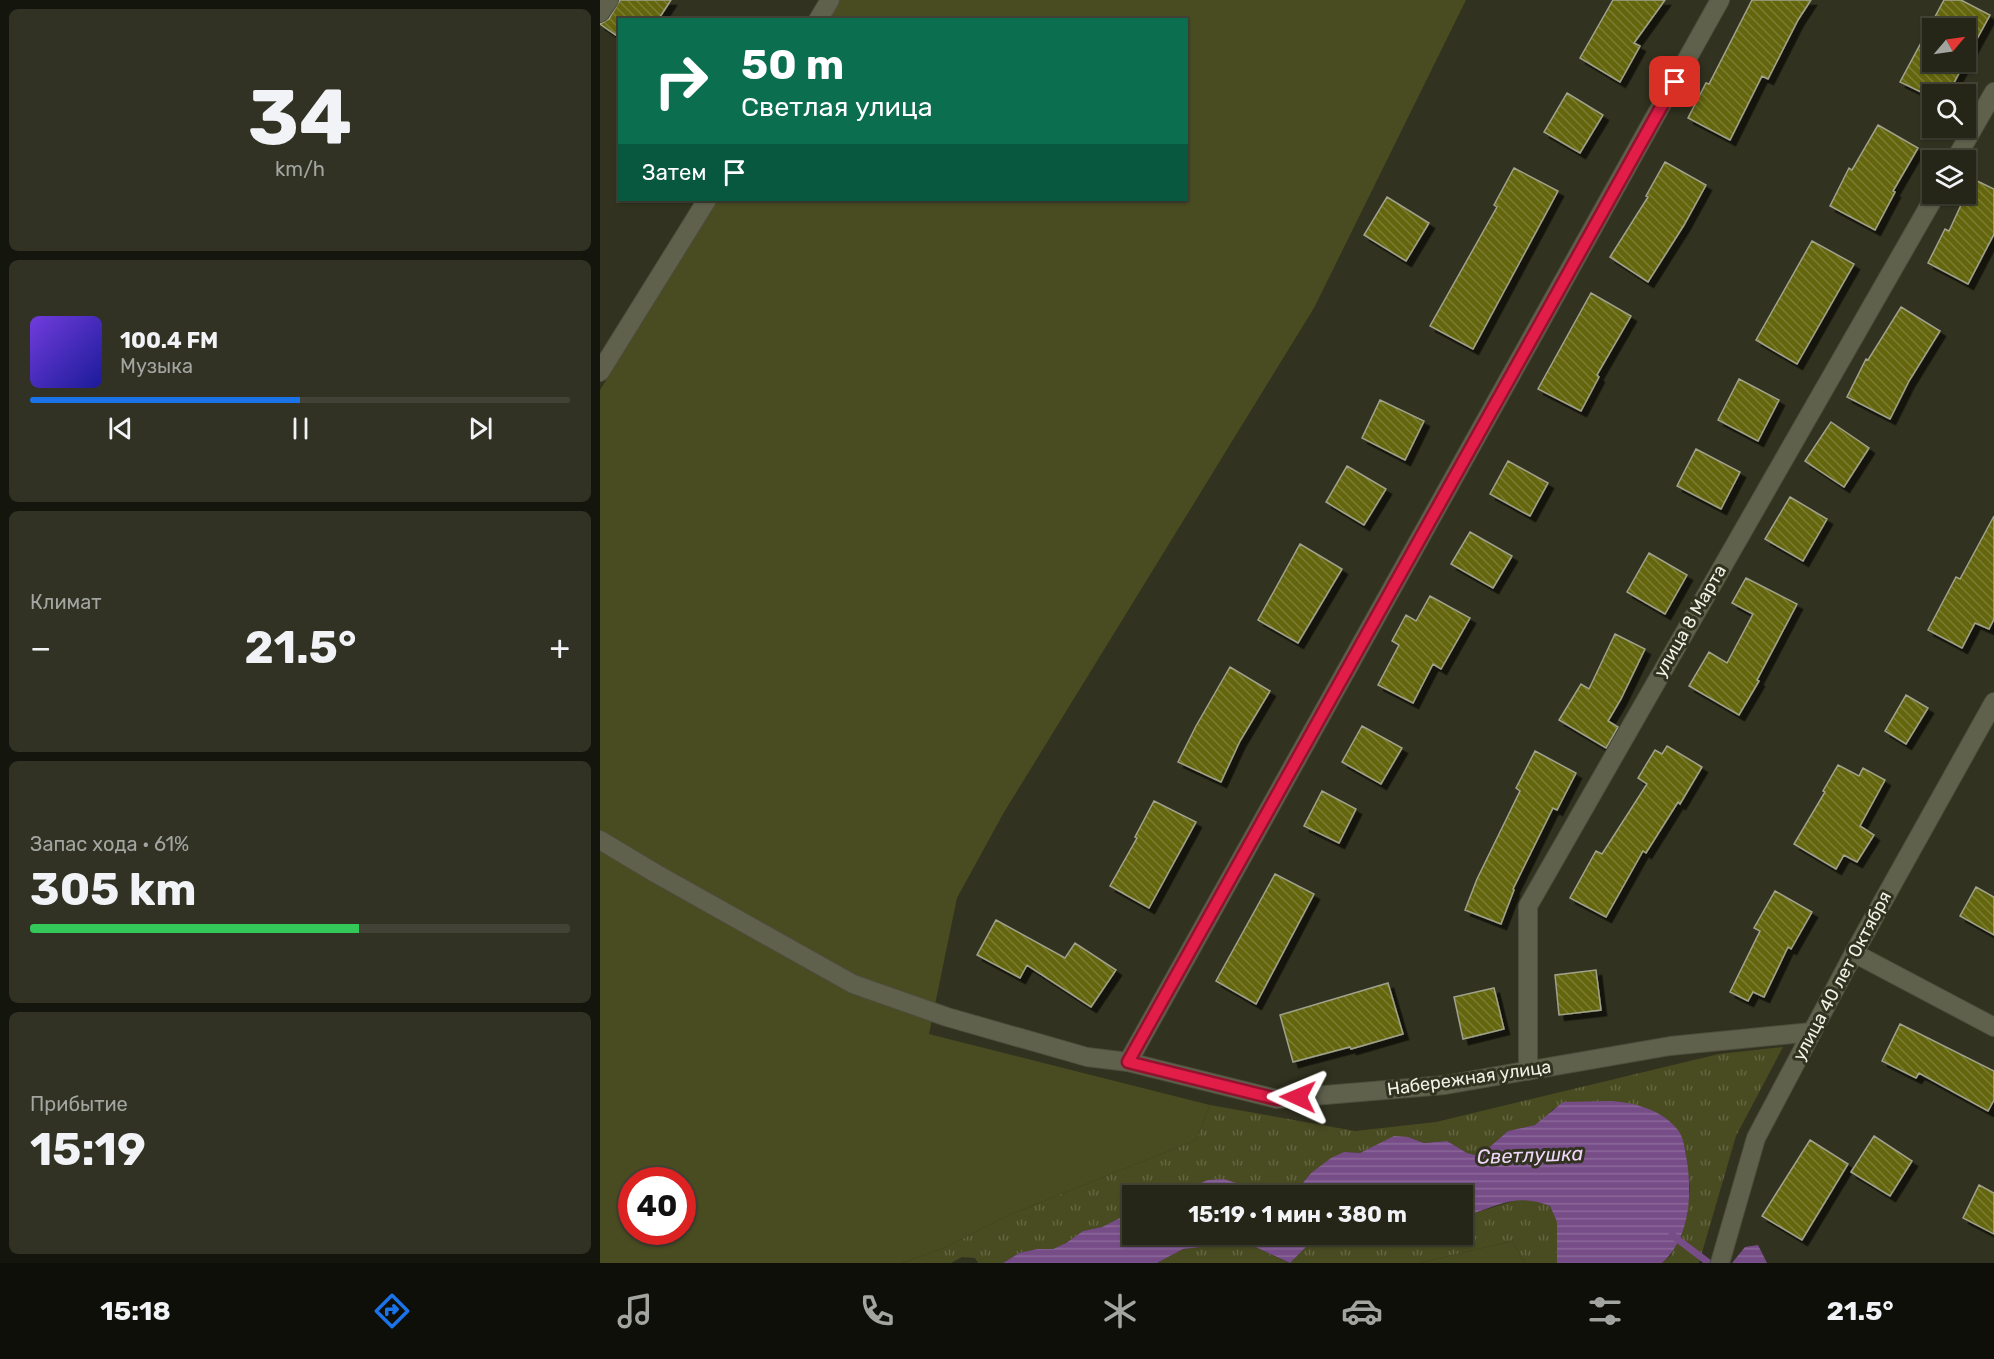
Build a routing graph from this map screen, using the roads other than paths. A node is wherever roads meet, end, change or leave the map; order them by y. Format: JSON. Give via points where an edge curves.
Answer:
{"nodes":[{"id":1,"x":609,"y":0,"type":"edge"},
{"id":2,"x":830,"y":0,"type":"edge"},
{"id":3,"x":1720,"y":0,"type":"edge"},
{"id":4,"x":600,"y":13,"type":"edge"},
{"id":5,"x":819,"y":18,"type":"edge"},
{"id":6,"x":1994,"y":92,"type":"edge"},
{"id":7,"x":1961,"y":150,"type":"edge"},
{"id":8,"x":706,"y":201,"type":"edge"},
{"id":9,"x":1930,"y":204,"type":"edge"},
{"id":10,"x":600,"y":372,"type":"edge"},
{"id":11,"x":1994,"y":702,"type":"edge"},
{"id":12,"x":600,"y":840,"type":"edge"},
{"id":13,"x":1854,"y":952,"type":"junction"},
{"id":14,"x":1994,"y":1027,"type":"edge"},
{"id":15,"x":1812,"y":1032,"type":"junction"},
{"id":16,"x":1128,"y":1062,"type":"junction"},
{"id":17,"x":1528,"y":1071,"type":"junction"},
{"id":18,"x":1720,"y":1261,"type":"edge"}],
"edges":[{"from":1,"to":4,"type":"street"},
{"from":2,"to":5,"type":"street"},
{"from":3,"to":16,"type":"street"},
{"from":6,"to":7,"type":"street"},
{"from":8,"to":10,"type":"street"},
{"from":9,"to":17,"type":"street","name":"улица 8 Марта","via":[[1528,906]]},
{"from":11,"to":13,"type":"street","name":"улица 40 лет Октября"},
{"from":12,"to":16,"type":"street","name":"Набережная улица","via":[[852,984],[947,1017],[1087,1057]]},
{"from":13,"to":14,"type":"street"},
{"from":13,"to":15,"type":"street","name":"улица 40 лет Октября"},
{"from":15,"to":17,"type":"street","name":"Набережная улица","via":[[1670,1046]]},
{"from":15,"to":18,"type":"street","name":"улица 40 лет Октября","via":[[1756,1138]]},
{"from":16,"to":17,"type":"street","name":"Набережная улица","via":[[1277,1099],[1445,1085]]}]}
